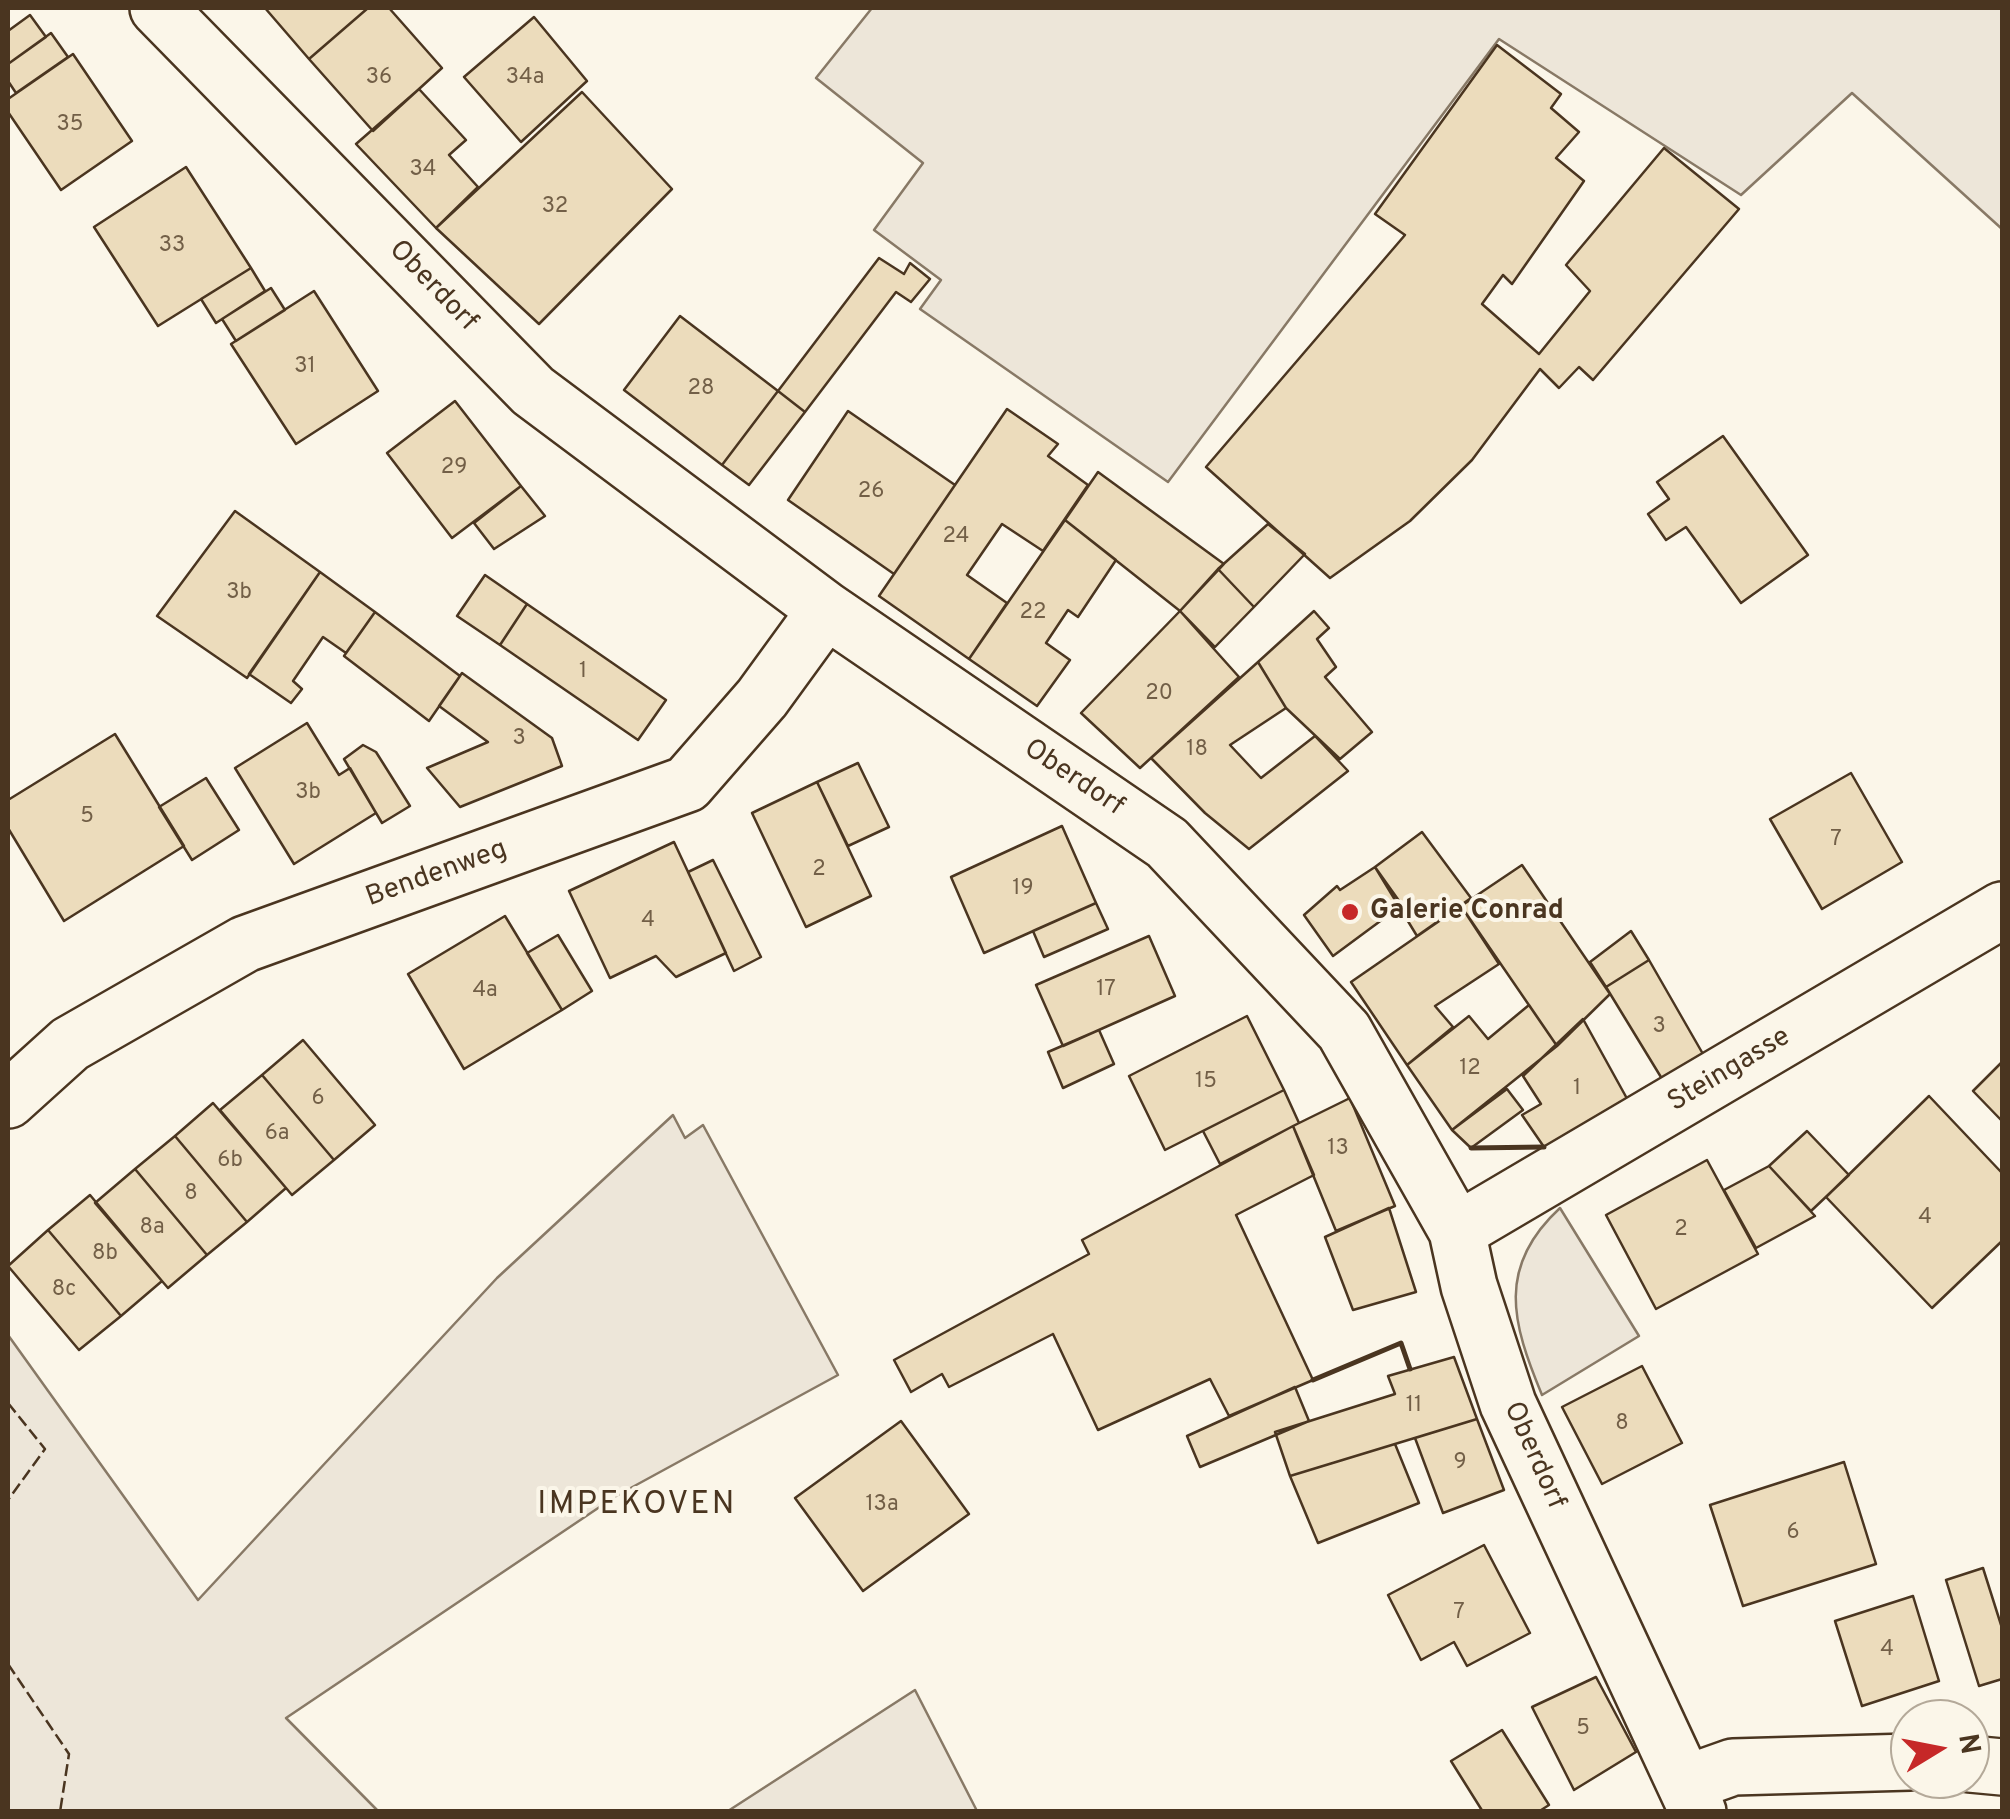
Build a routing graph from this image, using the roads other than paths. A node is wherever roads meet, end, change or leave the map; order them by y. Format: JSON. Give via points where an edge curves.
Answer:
{"nodes":[{"id":1,"x":158,"y":8,"type":"edge"},
{"id":2,"x":826,"y":610,"type":"junction"},
{"id":3,"x":2002,"y":910,"type":"edge"},
{"id":4,"x":8,"y":1100,"type":"edge"},
{"id":5,"x":1457,"y":1231,"type":"junction"},
{"id":6,"x":1890,"y":1763,"type":"edge"},
{"id":7,"x":1691,"y":1798,"type":"edge"}],
"edges":[{"from":1,"to":2,"type":"street","name":"Oberdorf","via":[[533,391]]},
{"from":2,"to":4,"type":"street","name":"Bendenweg","via":[[687,784],[245,944],[70,1044]]},
{"from":2,"to":5,"type":"street","name":"Oberdorf","via":[[1167,843],[1344,1031]]},
{"from":3,"to":5,"type":"street","name":"Steingasse"},
{"from":5,"to":7,"type":"street","name":"Oberdorf","via":[[1508,1404]]},
{"from":6,"to":7,"type":"street","name":"Oberdorf","via":[[1733,1768]]}]}
